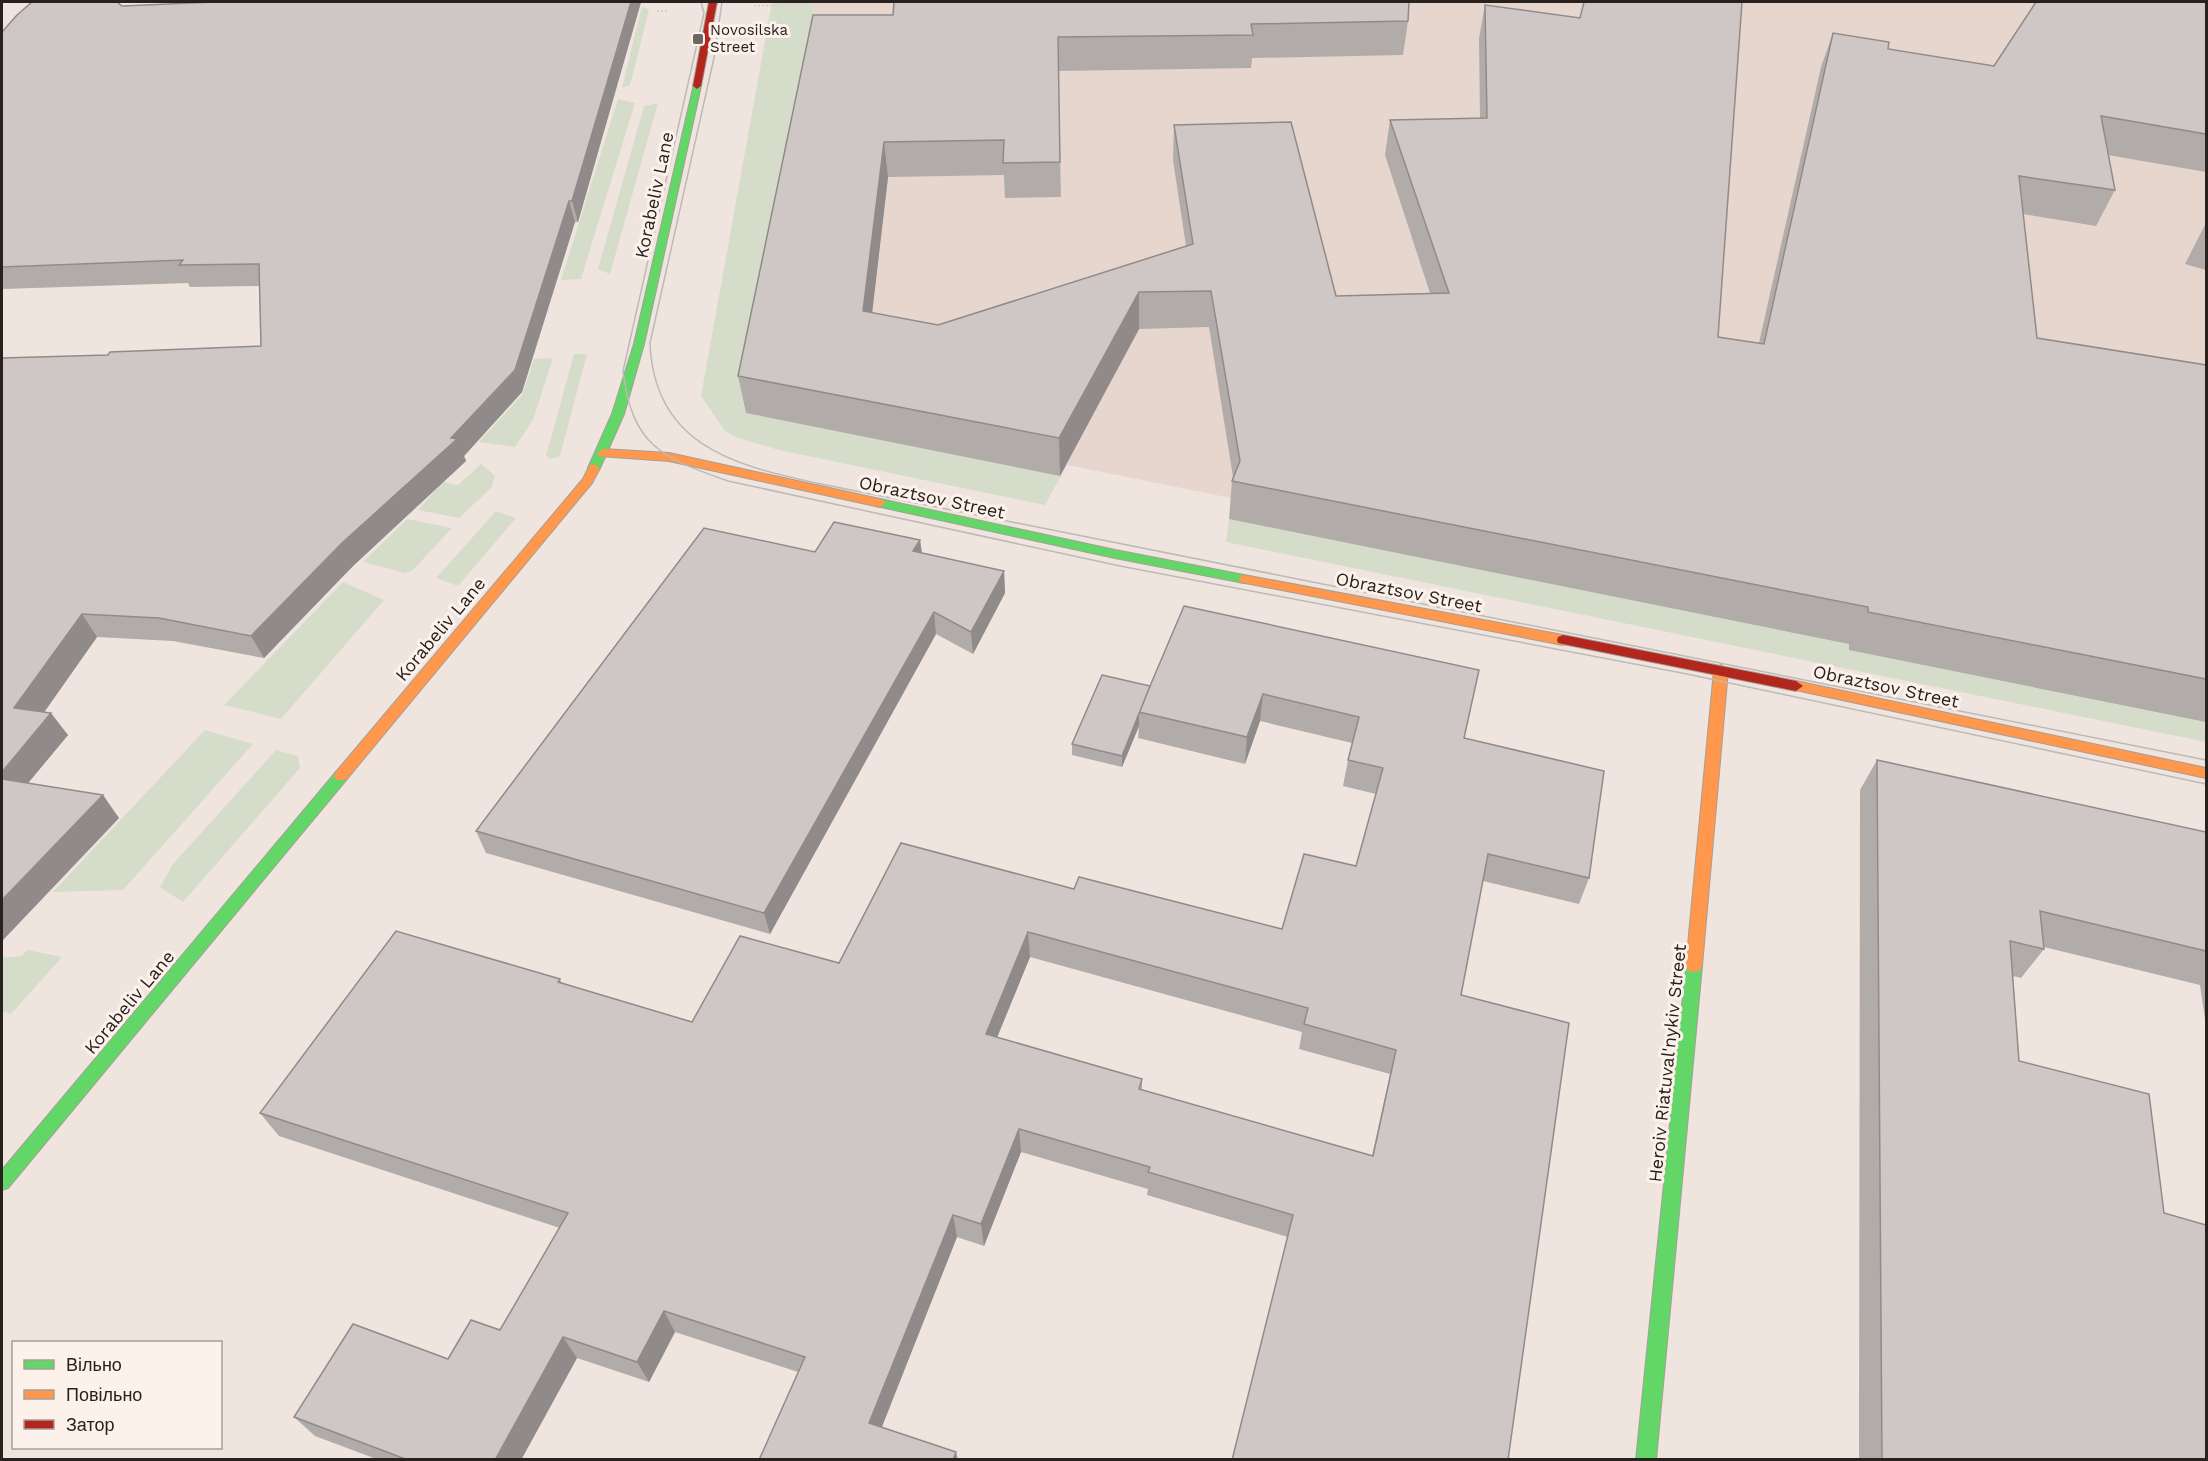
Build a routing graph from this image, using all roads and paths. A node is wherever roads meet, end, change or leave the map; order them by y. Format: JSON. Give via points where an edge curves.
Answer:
{"nodes":[{"id":1,"x":713,"y":2,"type":"edge"},
{"id":2,"x":603,"y":453,"type":"junction"},
{"id":3,"x":1721,"y":670,"type":"junction"},
{"id":4,"x":2206,"y":773,"type":"edge"},
{"id":5,"x":2,"y":1182,"type":"edge"},
{"id":6,"x":1646,"y":1460,"type":"edge"}],
"edges":[{"from":1,"to":2,"type":"street","name":"Korabeliv Lane","via":[[640,341]]},
{"from":2,"to":3,"type":"street","name":"Obraztsov Street","via":[[669,457],[1115,554]]},
{"from":2,"to":5,"type":"street","name":"Korabeliv Lane","via":[[584,486]]},
{"from":3,"to":4,"type":"street","name":"Obraztsov Street"},
{"from":3,"to":6,"type":"street","name":"Heroiv Riatuval'nykiv Street"}]}
